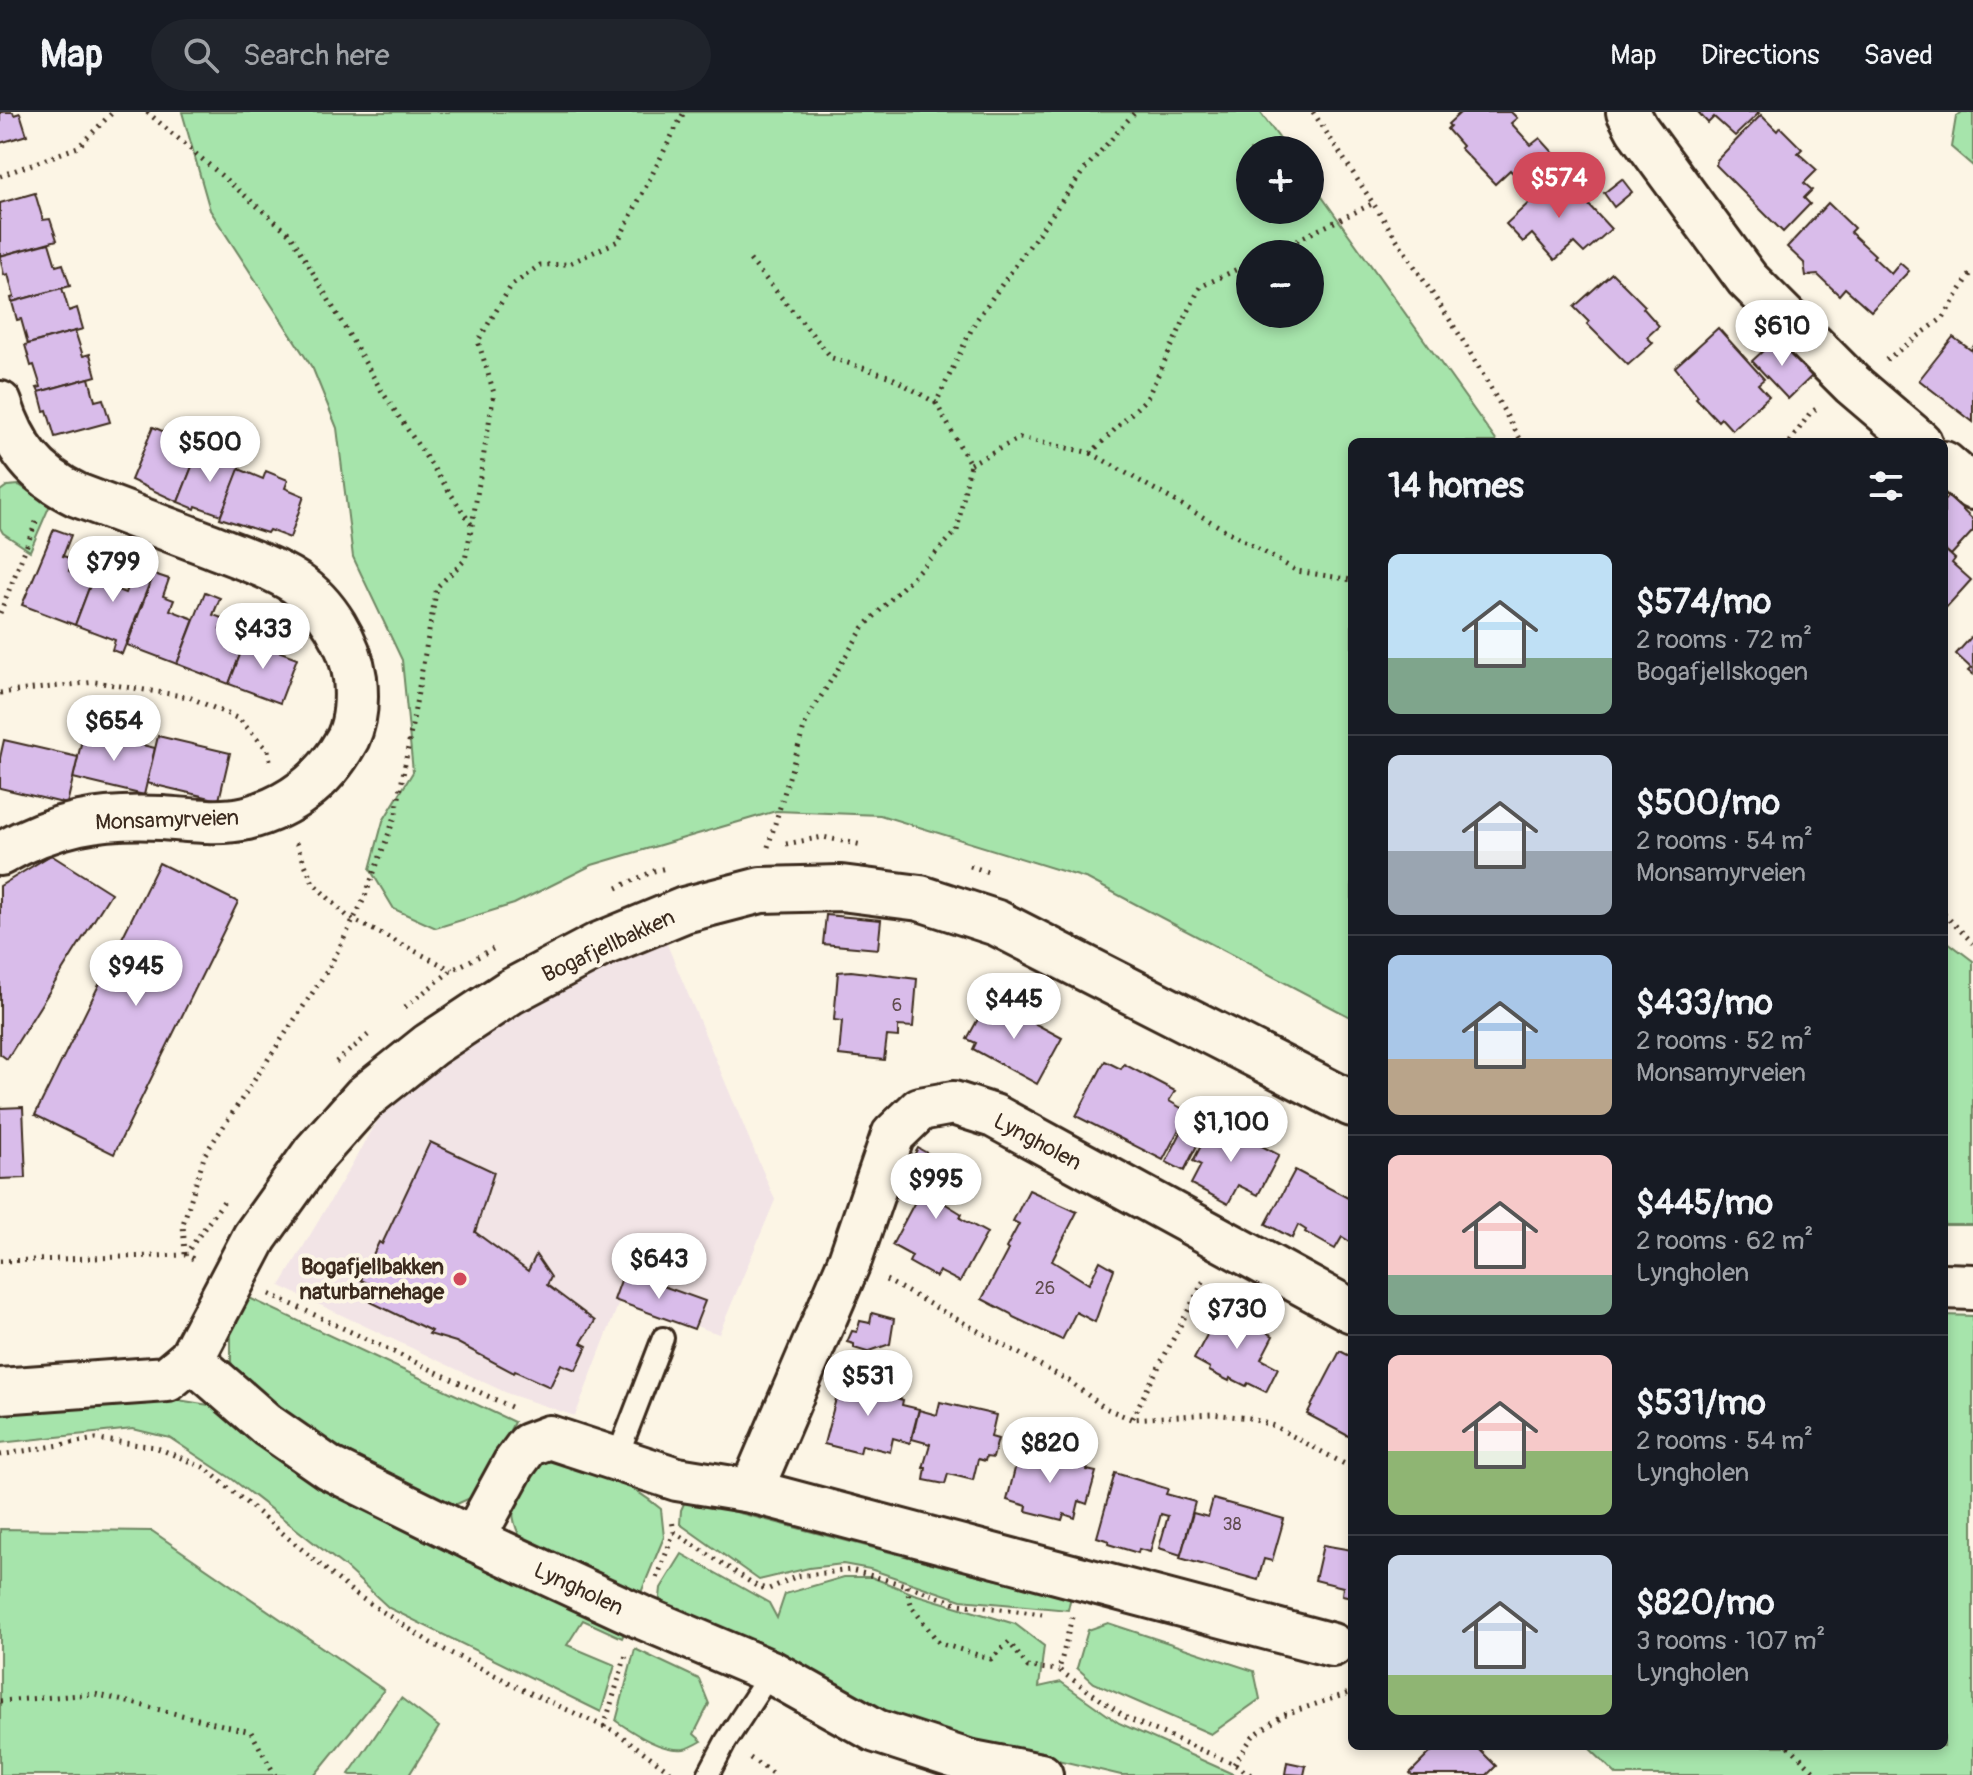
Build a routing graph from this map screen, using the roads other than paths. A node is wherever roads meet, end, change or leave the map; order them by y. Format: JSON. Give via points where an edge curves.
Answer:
{"nodes":[{"id":1,"x":1628,"y":112,"type":"edge"},
{"id":2,"x":0,"y":403,"type":"edge"},
{"id":3,"x":1915,"y":438,"type":"edge"},
{"id":4,"x":1948,"y":466,"type":"edge"},
{"id":5,"x":1973,"y":488,"type":"edge"},
{"id":6,"x":0,"y":854,"type":"edge"},
{"id":7,"x":1348,"y":1102,"type":"edge"},
{"id":8,"x":1948,"y":1286,"type":"edge"},
{"id":9,"x":1973,"y":1287,"type":"edge"},
{"id":10,"x":1348,"y":1309,"type":"edge"},
{"id":11,"x":663,"y":1338,"type":"dead end"},
{"id":12,"x":191,"y":1359,"type":"junction"},
{"id":13,"x":0,"y":1391,"type":"edge"},
{"id":14,"x":616,"y":1460,"type":"junction"},
{"id":15,"x":751,"y":1491,"type":"junction"},
{"id":16,"x":473,"y":1539,"type":"junction"},
{"id":17,"x":1332,"y":1645,"type":"dead end"},
{"id":18,"x":771,"y":1672,"type":"junction"},
{"id":19,"x":708,"y":1775,"type":"edge"},
{"id":20,"x":1041,"y":1775,"type":"edge"}],
"edges":[{"from":1,"to":3,"type":"street","via":[[1747,279],[1852,384]]},
{"from":2,"to":6,"type":"street","name":"Monsamyrveien","via":[[22,451],[52,483],[298,584],[330,617],[352,657],[357,695],[350,733],[333,765],[308,790],[281,806],[245,818],[209,821],[96,819],[50,829]]},
{"from":4,"to":5,"type":"street"},
{"from":7,"to":12,"type":"street","name":"Bogafjellbakken","via":[[997,923],[920,898],[841,888],[761,890],[684,910],[587,951],[510,992],[365,1097],[315,1153],[255,1237]]},
{"from":8,"to":9,"type":"street"},
{"from":10,"to":15,"type":"street","name":"Lyngholen","via":[[994,1116],[953,1103],[920,1109],[893,1135],[850,1260]]},
{"from":11,"to":14,"type":"lane"},
{"from":12,"to":13,"type":"street","via":[[167,1379]]},
{"from":12,"to":16,"type":"street","name":"Lyngholen","via":[[267,1425],[329,1468]]},
{"from":14,"to":15,"type":"street","via":[[677,1479]]},
{"from":14,"to":16,"type":"street","via":[[549,1437],[528,1445]]},
{"from":15,"to":17,"type":"street"},
{"from":16,"to":18,"type":"street","name":"Lyngholen"},
{"from":18,"to":19,"type":"lane"},
{"from":18,"to":20,"type":"street","name":"Lyngholen","via":[[876,1731],[968,1761]]}]}
